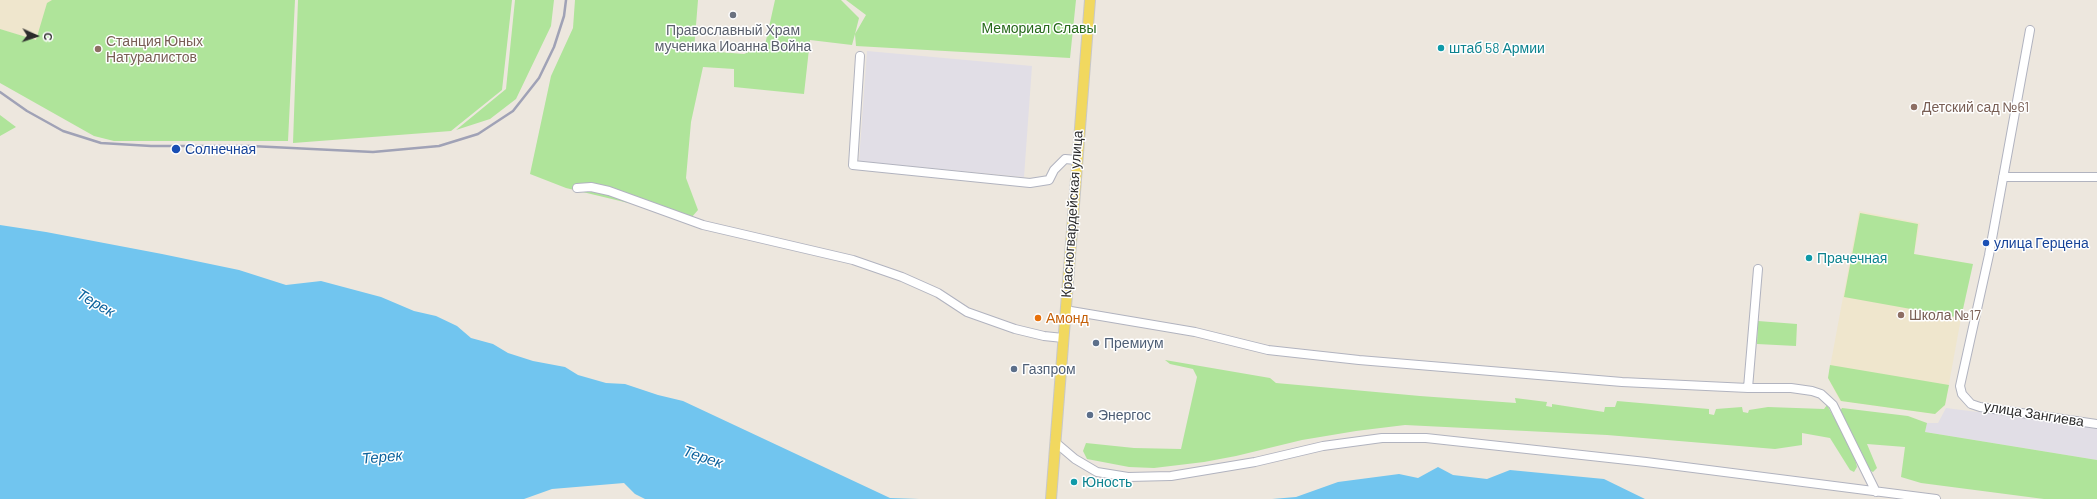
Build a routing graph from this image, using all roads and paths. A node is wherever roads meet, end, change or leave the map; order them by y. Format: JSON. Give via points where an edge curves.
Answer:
{"nodes":[{"id":1,"x":1090,"y":0,"type":"edge"},
{"id":2,"x":2030,"y":30,"type":"dead end"},
{"id":3,"x":860,"y":56,"type":"dead end"},
{"id":4,"x":1076,"y":160,"type":"junction"},
{"id":5,"x":2003,"y":177,"type":"junction"},
{"id":6,"x":2097,"y":178,"type":"edge"},
{"id":7,"x":577,"y":188,"type":"dead end"},
{"id":8,"x":1758,"y":269,"type":"dead end"},
{"id":9,"x":1065,"y":310,"type":"junction"},
{"id":10,"x":1063,"y":338,"type":"junction"},
{"id":11,"x":1748,"y":388,"type":"junction"},
{"id":12,"x":2097,"y":424,"type":"edge"},
{"id":13,"x":1055,"y":442,"type":"junction"},
{"id":14,"x":1876,"y":492,"type":"junction"},
{"id":15,"x":1051,"y":499,"type":"edge"},
{"id":16,"x":1936,"y":499,"type":"edge"}],
"edges":[{"from":1,"to":4,"type":"main road","name":"Красногвардейская улица"},
{"from":2,"to":5,"type":"street"},
{"from":3,"to":4,"type":"street","via":[[853,164],[1030,183],[1049,180],[1054,170],[1065,159]]},
{"from":4,"to":9,"type":"main road","name":"Красногвардейская улица"},
{"from":5,"to":6,"type":"street"},
{"from":5,"to":12,"type":"street","name":"улица Зангиева","via":[[1960,386],[1962,394],[1971,404],[1980,407]]},
{"from":7,"to":10,"type":"street","via":[[591,187],[609,191],[703,225],[853,260],[938,293],[967,312],[1015,329]]},
{"from":8,"to":11,"type":"street"},
{"from":9,"to":10,"type":"main road","name":"Красногвардейская улица"},
{"from":9,"to":11,"type":"street","via":[[1195,332],[1268,350],[1344,359],[1608,381]]},
{"from":10,"to":13,"type":"main road","name":"Красногвардейская улица"},
{"from":11,"to":14,"type":"street","via":[[1791,388],[1812,391],[1827,398]]},
{"from":13,"to":14,"type":"street","via":[[1075,459],[1097,472],[1128,477],[1178,475],[1255,462],[1323,446],[1382,438],[1426,438],[1638,461]]},
{"from":13,"to":15,"type":"main road","name":"Красногвардейская улица"},
{"from":14,"to":16,"type":"street"}]}
